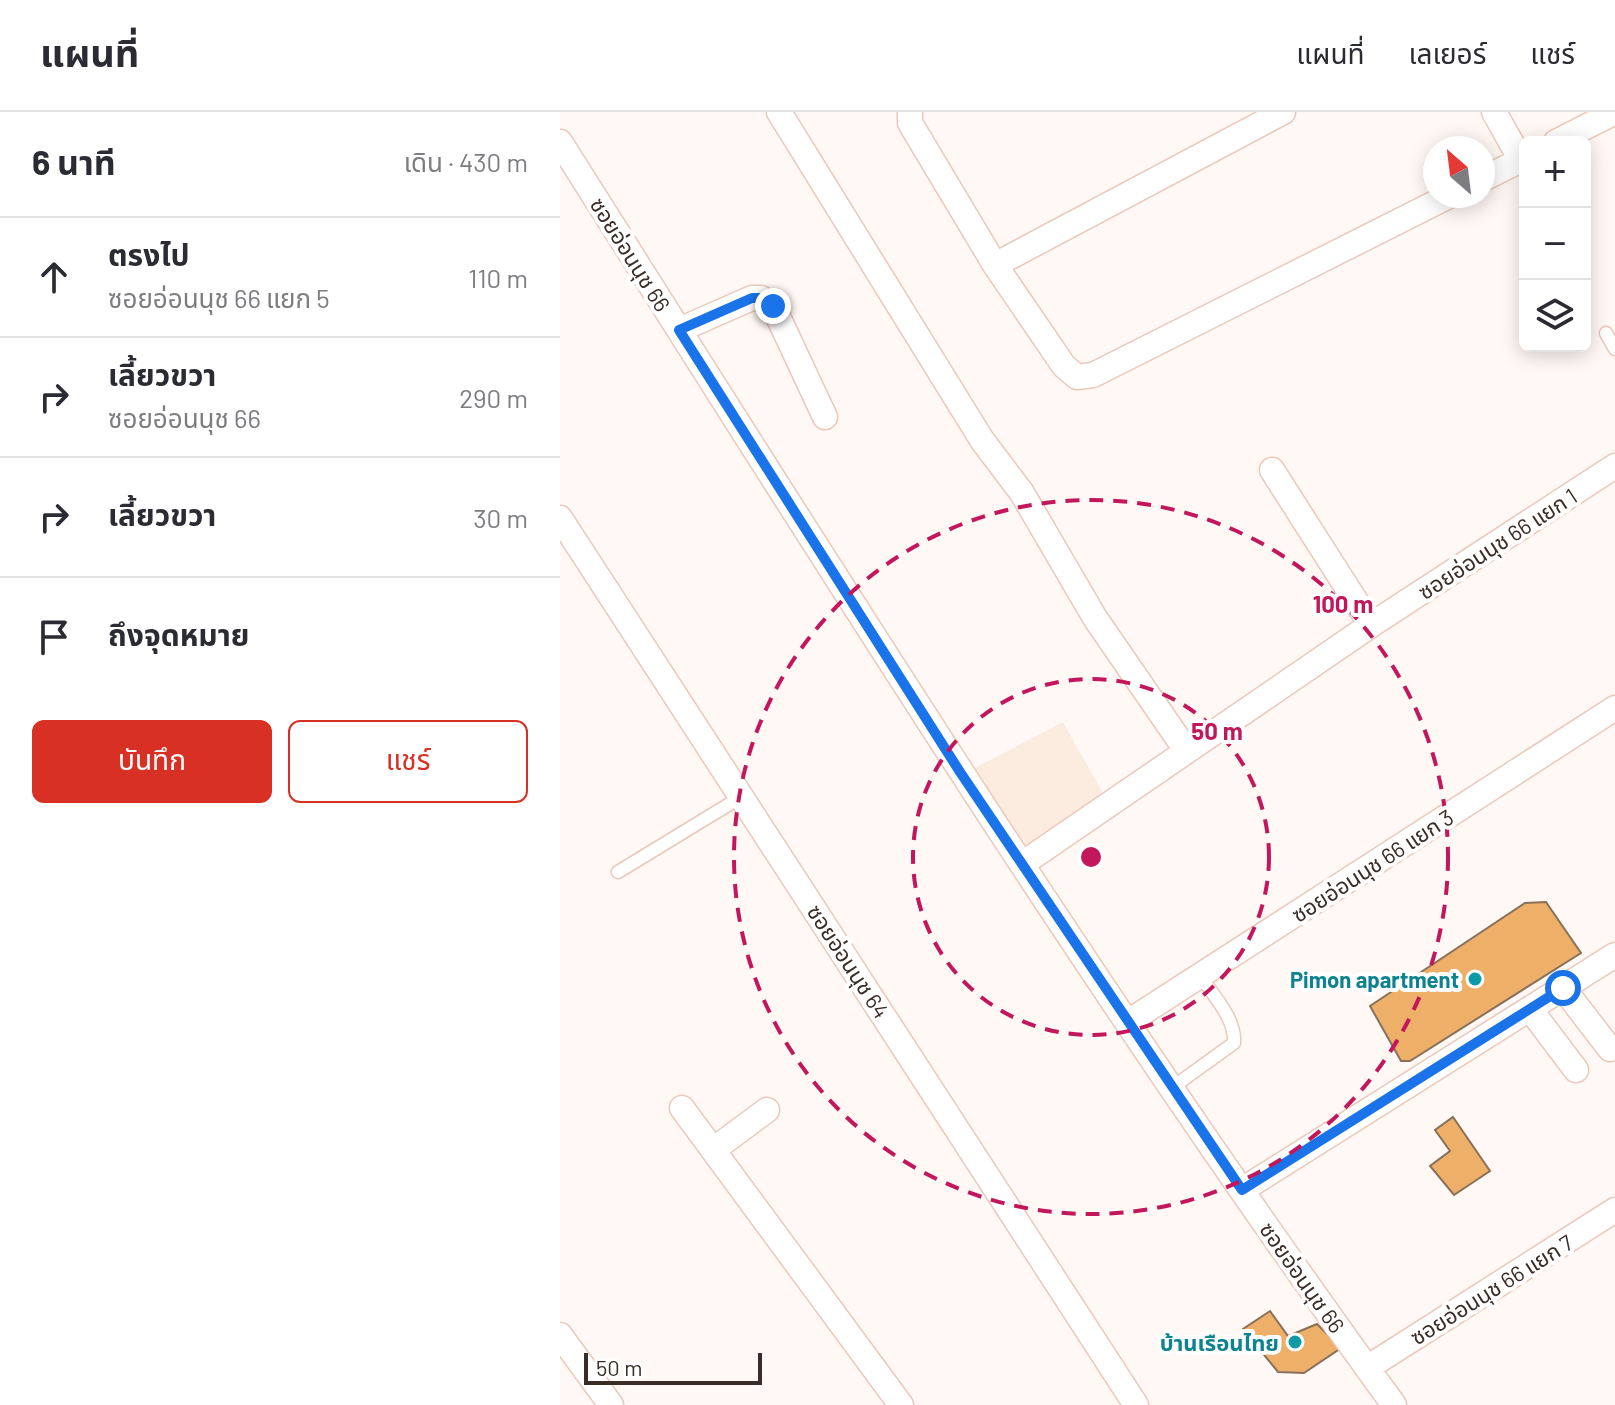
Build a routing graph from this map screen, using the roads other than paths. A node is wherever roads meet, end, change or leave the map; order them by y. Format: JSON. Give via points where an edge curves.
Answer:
{"nodes":[{"id":1,"x":779,"y":112,"type":"edge"},
{"id":2,"x":910,"y":112,"type":"edge"},
{"id":3,"x":1283,"y":112,"type":"edge"},
{"id":4,"x":1494,"y":112,"type":"edge"},
{"id":5,"x":1615,"y":112,"type":"edge"},
{"id":6,"x":1568,"y":136,"type":"edge"},
{"id":7,"x":560,"y":142,"type":"edge"},
{"id":8,"x":1519,"y":153,"type":"edge"},
{"id":9,"x":1519,"y":161,"type":"edge"},
{"id":10,"x":1495,"y":173,"type":"edge"},
{"id":11,"x":1425,"y":208,"type":"edge"},
{"id":12,"x":995,"y":265,"type":"junction"},
{"id":13,"x":679,"y":330,"type":"junction"},
{"id":14,"x":1606,"y":333,"type":"dead end"},
{"id":15,"x":1615,"y":349,"type":"edge"},
{"id":16,"x":825,"y":417,"type":"dead end"},
{"id":17,"x":1615,"y":466,"type":"edge"},
{"id":18,"x":1272,"y":470,"type":"dead end"},
{"id":19,"x":560,"y":518,"type":"edge"},
{"id":20,"x":1371,"y":625,"type":"junction"},
{"id":21,"x":1615,"y":708,"type":"edge"},
{"id":22,"x":1186,"y":750,"type":"junction"},
{"id":23,"x":741,"y":797,"type":"junction"},
{"id":24,"x":1022,"y":864,"type":"junction"},
{"id":25,"x":618,"y":872,"type":"dead end"},
{"id":26,"x":1615,"y":955,"type":"edge"},
{"id":27,"x":1200,"y":976,"type":"junction"},
{"id":28,"x":1563,"y":988,"type":"junction"},
{"id":29,"x":1530,"y":1009,"type":"junction"},
{"id":30,"x":1128,"y":1022,"type":"junction"},
{"id":31,"x":1610,"y":1049,"type":"dead end"},
{"id":32,"x":1576,"y":1070,"type":"dead end"},
{"id":33,"x":1173,"y":1087,"type":"junction"},
{"id":34,"x":682,"y":1108,"type":"dead end"},
{"id":35,"x":767,"y":1110,"type":"dead end"},
{"id":36,"x":713,"y":1150,"type":"junction"},
{"id":37,"x":1242,"y":1190,"type":"junction"},
{"id":38,"x":1615,"y":1210,"type":"edge"},
{"id":39,"x":560,"y":1335,"type":"edge"},
{"id":40,"x":1367,"y":1368,"type":"junction"},
{"id":41,"x":611,"y":1405,"type":"edge"},
{"id":42,"x":901,"y":1405,"type":"edge"},
{"id":43,"x":1136,"y":1405,"type":"edge"},
{"id":44,"x":1394,"y":1405,"type":"edge"}],
"edges":[{"from":1,"to":22,"type":"street","via":[[982,440],[1022,493],[1095,618]]},
{"from":2,"to":12,"type":"street","via":[[910,123]]},
{"from":3,"to":12,"type":"street"},
{"from":4,"to":8,"type":"street"},
{"from":5,"to":6,"type":"street"},
{"from":7,"to":13,"type":"street","name":"ซอยอ่อนนุช 66"},
{"from":9,"to":10,"type":"street"},
{"from":11,"to":12,"type":"street","via":[[1093,375],[1077,377],[1064,366]]},
{"from":13,"to":16,"type":"street","via":[[761,298],[773,306]]},
{"from":13,"to":24,"type":"street","name":"ซอยอ่อนนุช 66"},
{"from":14,"to":15,"type":"lane"},
{"from":17,"to":20,"type":"street","name":"ซอยอ่อนนุช 66 แยก 1"},
{"from":18,"to":20,"type":"street"},
{"from":19,"to":23,"type":"street","name":"ซอยอ่อนนุช 64"},
{"from":20,"to":22,"type":"street","name":"ซอยอ่อนนุช 66 แยก 1"},
{"from":21,"to":27,"type":"street","name":"ซอยอ่อนนุช 66 แยก 3"},
{"from":22,"to":24,"type":"street","name":"ซอยอ่อนนุช 66 แยก 1"},
{"from":23,"to":25,"type":"lane"},
{"from":23,"to":43,"type":"street","name":"ซอยอ่อนนุช 64"},
{"from":24,"to":30,"type":"street","name":"ซอยอ่อนนุช 66"},
{"from":26,"to":28,"type":"street"},
{"from":27,"to":30,"type":"street","name":"ซอยอ่อนนุช 66 แยก 3"},
{"from":27,"to":33,"type":"lane","via":[[1227,1015],[1234,1043]]},
{"from":28,"to":29,"type":"street"},
{"from":28,"to":31,"type":"street"},
{"from":29,"to":32,"type":"street"},
{"from":29,"to":37,"type":"street"},
{"from":30,"to":33,"type":"street","name":"ซอยอ่อนนุช 66"},
{"from":33,"to":37,"type":"street","name":"ซอยอ่อนนุช 66"},
{"from":34,"to":36,"type":"street"},
{"from":35,"to":36,"type":"street"},
{"from":36,"to":42,"type":"street"},
{"from":37,"to":40,"type":"street","name":"ซอยอ่อนนุช 66"},
{"from":38,"to":40,"type":"street","name":"ซอยอ่อนนุช 66 แยก 7"},
{"from":39,"to":41,"type":"street"},
{"from":40,"to":44,"type":"street","name":"ซอยอ่อนนุช 66"}]}
